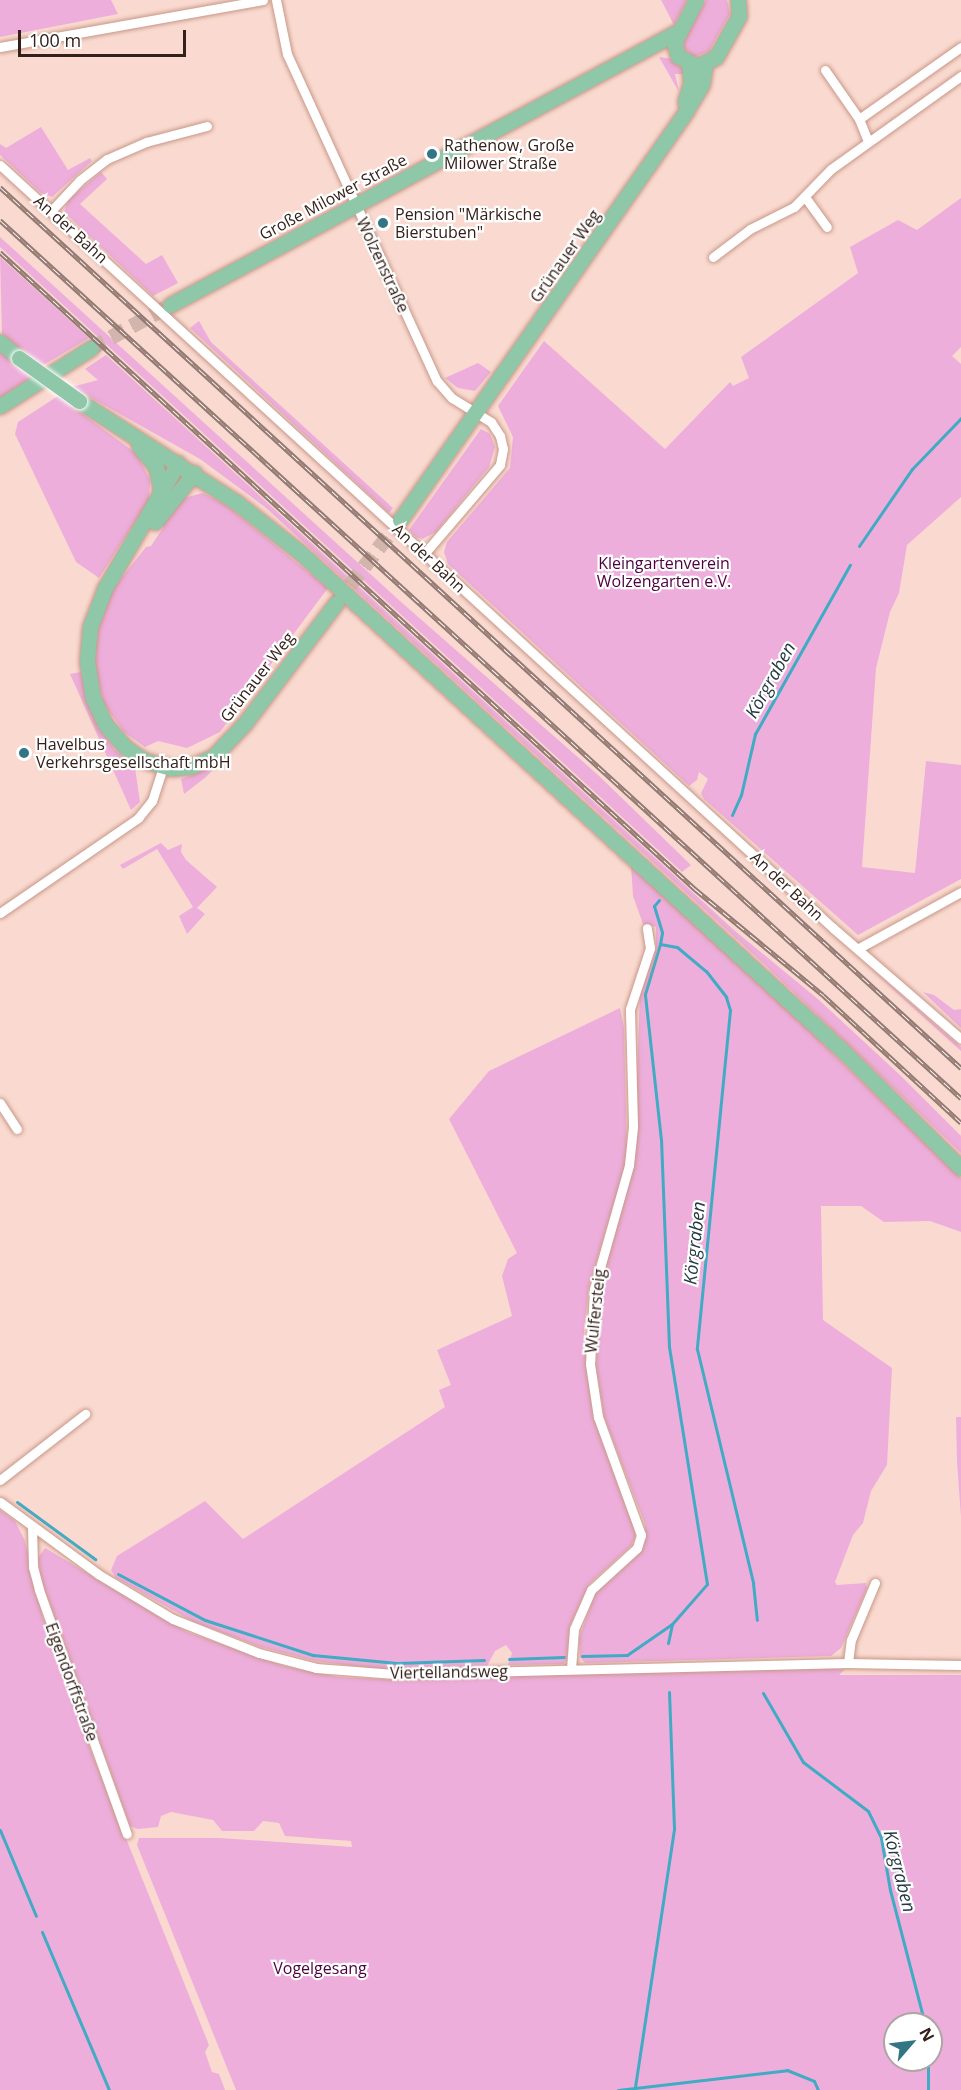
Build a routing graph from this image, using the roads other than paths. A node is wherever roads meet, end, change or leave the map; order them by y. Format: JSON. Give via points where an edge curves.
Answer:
{"nodes":[{"id":1,"x":263,"y":0,"type":"edge"},
{"id":2,"x":276,"y":0,"type":"edge"},
{"id":3,"x":696,"y":0,"type":"edge"},
{"id":4,"x":743,"y":3,"type":"edge"},
{"id":5,"x":677,"y":32,"type":"junction"},
{"id":6,"x":0,"y":47,"type":"edge"},
{"id":7,"x":961,"y":47,"type":"edge"},
{"id":8,"x":675,"y":52,"type":"junction"},
{"id":9,"x":689,"y":65,"type":"junction"},
{"id":10,"x":705,"y":65,"type":"junction"},
{"id":11,"x":609,"y":70,"type":"junction"},
{"id":12,"x":825,"y":70,"type":"dead end"},
{"id":13,"x":961,"y":76,"type":"edge"},
{"id":14,"x":679,"y":119,"type":"junction"},
{"id":15,"x":859,"y":119,"type":"junction"},
{"id":16,"x":207,"y":126,"type":"dead end"},
{"id":17,"x":868,"y":141,"type":"junction"},
{"id":18,"x":0,"y":165,"type":"edge"},
{"id":19,"x":805,"y":197,"type":"junction"},
{"id":20,"x":356,"y":205,"type":"junction"},
{"id":21,"x":51,"y":211,"type":"junction"},
{"id":22,"x":827,"y":227,"type":"dead end"},
{"id":23,"x":713,"y":257,"type":"dead end"},
{"id":24,"x":170,"y":305,"type":"tunnel mouth"},
{"id":25,"x":0,"y":342,"type":"edge"},
{"id":26,"x":91,"y":348,"type":"tunnel mouth"},
{"id":27,"x":0,"y":406,"type":"edge"},
{"id":28,"x":477,"y":412,"type":"junction"},
{"id":29,"x":130,"y":434,"type":"junction"},
{"id":30,"x":178,"y":463,"type":"junction"},
{"id":31,"x":194,"y":473,"type":"junction"},
{"id":32,"x":161,"y":491,"type":"junction"},
{"id":33,"x":400,"y":520,"type":"tunnel mouth"},
{"id":34,"x":424,"y":554,"type":"junction"},
{"id":35,"x":114,"y":573,"type":"junction"},
{"id":36,"x":336,"y":603,"type":"tunnel mouth"},
{"id":37,"x":163,"y":767,"type":"junction"},
{"id":38,"x":961,"y":892,"type":"edge"},
{"id":39,"x":0,"y":914,"type":"edge"},
{"id":40,"x":647,"y":928,"type":"dead end"},
{"id":41,"x":859,"y":948,"type":"junction"},
{"id":42,"x":961,"y":1039,"type":"edge"},
{"id":43,"x":0,"y":1103,"type":"edge"},
{"id":44,"x":17,"y":1129,"type":"dead end"},
{"id":45,"x":961,"y":1168,"type":"edge"},
{"id":46,"x":85,"y":1414,"type":"dead end"},
{"id":47,"x":0,"y":1480,"type":"edge"},
{"id":48,"x":0,"y":1502,"type":"edge"},
{"id":49,"x":32,"y":1526,"type":"junction"},
{"id":50,"x":875,"y":1583,"type":"dead end"},
{"id":51,"x":848,"y":1663,"type":"junction"},
{"id":52,"x":961,"y":1665,"type":"edge"},
{"id":53,"x":571,"y":1669,"type":"junction"},
{"id":54,"x":127,"y":1834,"type":"dead end"}],
"edges":[{"from":1,"to":6,"type":"street"},
{"from":2,"to":20,"type":"street","name":"Wolzenstraße","via":[[287,54]]},
{"from":3,"to":5,"type":"main road"},
{"from":4,"to":10,"type":"main road","via":[[716,57]]},
{"from":5,"to":8,"type":"main road"},
{"from":5,"to":11,"type":"main road","name":"Große Milower Straße"},
{"from":7,"to":15,"type":"street"},
{"from":8,"to":9,"type":"main road"},
{"from":8,"to":11,"type":"main road","name":"Große Milower Straße","via":[[658,50]]},
{"from":9,"to":10,"type":"main road"},
{"from":9,"to":14,"type":"main road","name":"Grünauer Weg","via":[[691,82]]},
{"from":10,"to":14,"type":"main road","name":"Grünauer Weg","via":[[702,84]]},
{"from":11,"to":20,"type":"main road","name":"Große Milower Straße"},
{"from":12,"to":15,"type":"street"},
{"from":13,"to":17,"type":"street"},
{"from":14,"to":28,"type":"main road","name":"Grünauer Weg"},
{"from":15,"to":17,"type":"street"},
{"from":16,"to":21,"type":"street","via":[[115,155],[80,180]]},
{"from":17,"to":19,"type":"street","via":[[831,169]]},
{"from":18,"to":21,"type":"street","name":"An der Bahn"},
{"from":19,"to":22,"type":"street"},
{"from":19,"to":23,"type":"street","via":[[750,229]]},
{"from":20,"to":24,"type":"main road","name":"Große Milower Straße"},
{"from":20,"to":28,"type":"street","name":"Wolzenstraße","via":[[440,388]]},
{"from":21,"to":34,"type":"street","name":"An der Bahn"},
{"from":25,"to":29,"type":"main road","bridge":true},
{"from":26,"to":27,"type":"main road"},
{"from":28,"to":33,"type":"main road","name":"Grünauer Weg"},
{"from":28,"to":34,"type":"street","via":[[500,436],[500,465]]},
{"from":29,"to":30,"type":"main road"},
{"from":29,"to":32,"type":"main road","via":[[156,467]]},
{"from":30,"to":31,"type":"main road"},
{"from":30,"to":32,"type":"main road"},
{"from":31,"to":35,"type":"main road"},
{"from":31,"to":45,"type":"main road","via":[[303,555],[843,1051]]},
{"from":32,"to":35,"type":"main road"},
{"from":34,"to":41,"type":"street","name":"An der Bahn"},
{"from":35,"to":37,"type":"main road","via":[[90,627],[87,662],[91,691],[105,724],[125,747]]},
{"from":36,"to":37,"type":"main road","name":"Grünauer Weg","via":[[227,745],[200,764]]},
{"from":37,"to":39,"type":"street","via":[[152,801],[138,818]]},
{"from":38,"to":41,"type":"street"},
{"from":40,"to":53,"type":"street","name":"Wulfersteig","via":[[650,948],[630,1009],[633,1126],[629,1165],[594,1289],[590,1364],[598,1417],[641,1535],[637,1548],[591,1590],[574,1629]]},
{"from":41,"to":42,"type":"street","name":"An der Bahn"},
{"from":43,"to":44,"type":"street"},
{"from":46,"to":47,"type":"street"},
{"from":48,"to":49,"type":"street"},
{"from":49,"to":53,"type":"street","name":"Viertellandsweg","via":[[173,1619],[259,1653],[316,1668],[395,1674]]},
{"from":49,"to":54,"type":"street","name":"Eigendorffstraße","via":[[33,1568],[39,1590]]},
{"from":50,"to":51,"type":"street","via":[[851,1640]]},
{"from":51,"to":52,"type":"street","name":"Viertellandsweg"},
{"from":51,"to":53,"type":"street","name":"Viertellandsweg"}]}
